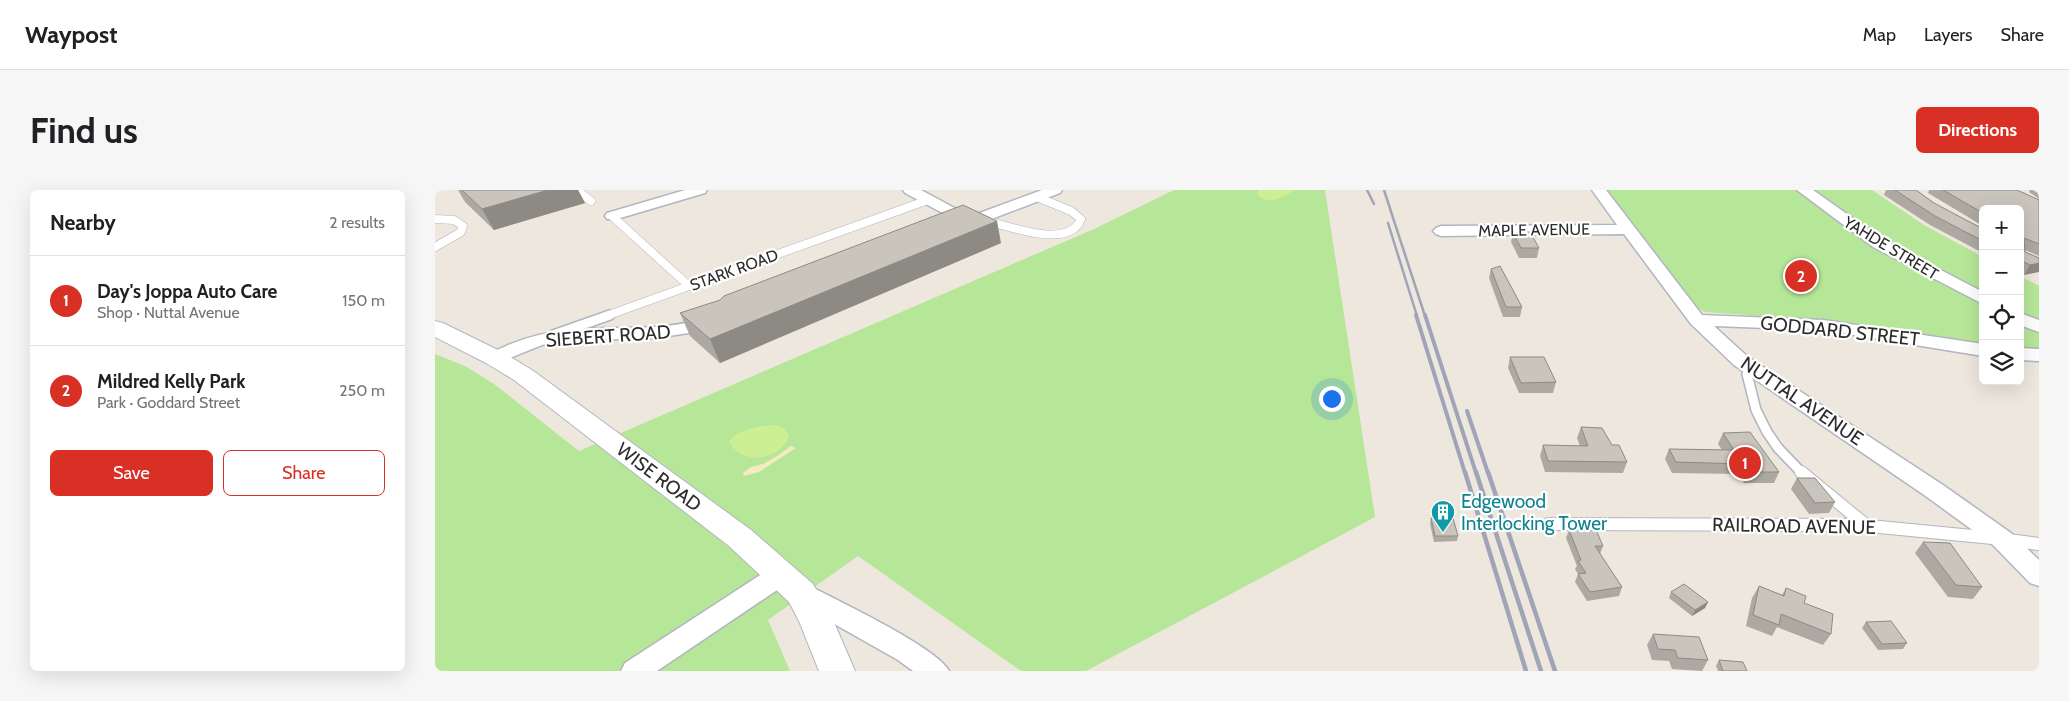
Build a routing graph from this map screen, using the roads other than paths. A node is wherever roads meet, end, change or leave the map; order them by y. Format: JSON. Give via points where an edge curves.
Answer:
{"nodes":[{"id":1,"x":577,"y":190,"type":"edge"},
{"id":2,"x":700,"y":190,"type":"edge"},
{"id":3,"x":909,"y":190,"type":"edge"},
{"id":4,"x":1055,"y":190,"type":"edge"},
{"id":5,"x":1599,"y":190,"type":"edge"},
{"id":6,"x":1804,"y":190,"type":"edge"},
{"id":7,"x":1037,"y":197,"type":"junction"},
{"id":8,"x":928,"y":200,"type":"junction"},
{"id":9,"x":591,"y":201,"type":"dead end"},
{"id":10,"x":612,"y":216,"type":"joint"},
{"id":11,"x":435,"y":219,"type":"edge"},
{"id":12,"x":978,"y":219,"type":"junction"},
{"id":13,"x":1628,"y":230,"type":"junction"},
{"id":14,"x":1441,"y":231,"type":"dead end"},
{"id":15,"x":435,"y":247,"type":"edge"},
{"id":16,"x":689,"y":286,"type":"junction"},
{"id":17,"x":1979,"y":297,"type":"edge"},
{"id":18,"x":723,"y":318,"type":"edge"},
{"id":19,"x":1697,"y":320,"type":"junction"},
{"id":20,"x":2024,"y":320,"type":"edge"},
{"id":21,"x":2039,"y":327,"type":"edge"},
{"id":22,"x":435,"y":328,"type":"edge"},
{"id":23,"x":539,"y":340,"type":"junction"},
{"id":24,"x":1979,"y":349,"type":"edge"},
{"id":25,"x":2024,"y":354,"type":"edge"},
{"id":26,"x":2039,"y":355,"type":"edge"},
{"id":27,"x":495,"y":358,"type":"junction"},
{"id":28,"x":1753,"y":369,"type":"junction"},
{"id":29,"x":1548,"y":524,"type":"dead end"},
{"id":30,"x":1867,"y":526,"type":"junction"},
{"id":31,"x":2002,"y":539,"type":"junction"},
{"id":32,"x":2039,"y":544,"type":"edge"},
{"id":33,"x":2039,"y":576,"type":"edge"},
{"id":34,"x":791,"y":584,"type":"junction"},
{"id":35,"x":635,"y":671,"type":"edge"},
{"id":36,"x":837,"y":671,"type":"edge"},
{"id":37,"x":935,"y":671,"type":"edge"}],
"edges":[{"from":1,"to":9,"type":"lane"},
{"from":2,"to":10,"type":"street"},
{"from":3,"to":8,"type":"street"},
{"from":4,"to":7,"type":"street"},
{"from":5,"to":13,"type":"street","name":"NUTTAL AVENUE"},
{"from":6,"to":17,"type":"street","name":"YAHDE STREET","via":[[1879,244]]},
{"from":7,"to":12,"type":"street"},
{"from":7,"to":12,"type":"lane","via":[[1079,215],[1080,224],[1065,232],[1037,236]]},
{"from":8,"to":12,"type":"street","via":[[955,214]]},
{"from":8,"to":16,"type":"lane","name":"STARK ROAD"},
{"from":10,"to":16,"type":"lane"},
{"from":11,"to":15,"type":"lane","via":[[447,219],[463,226],[461,232]]},
{"from":13,"to":14,"type":"street","name":"MAPLE AVENUE"},
{"from":13,"to":19,"type":"street","name":"NUTTAL AVENUE"},
{"from":16,"to":23,"type":"lane","name":"STARK ROAD"},
{"from":18,"to":23,"type":"street","name":"SIEBERT ROAD","via":[[683,330],[654,334],[578,334]]},
{"from":19,"to":24,"type":"street","name":"GODDARD STREET","via":[[1823,325]]},
{"from":19,"to":28,"type":"street","name":"NUTTAL AVENUE"},
{"from":20,"to":21,"type":"street"},
{"from":22,"to":27,"type":"street","name":"WISE ROAD"},
{"from":23,"to":27,"type":"street","name":"SIEBERT ROAD"},
{"from":25,"to":26,"type":"street"},
{"from":27,"to":34,"type":"street","name":"WISE ROAD","via":[[523,375],[740,538]]},
{"from":28,"to":30,"type":"lane","via":[[1747,374],[1758,415],[1779,448],[1805,475]]},
{"from":28,"to":31,"type":"street","name":"NUTTAL AVENUE"},
{"from":29,"to":30,"type":"lane","name":"RAILROAD AVENUE"},
{"from":30,"to":31,"type":"lane","name":"RAILROAD AVENUE"},
{"from":31,"to":32,"type":"lane","name":"RAILROAD AVENUE"},
{"from":31,"to":33,"type":"street","name":"NUTTAL AVENUE"},
{"from":34,"to":35,"type":"street"},
{"from":34,"to":36,"type":"street","name":"WISE ROAD","via":[[816,620]]},
{"from":34,"to":37,"type":"street"}]}
